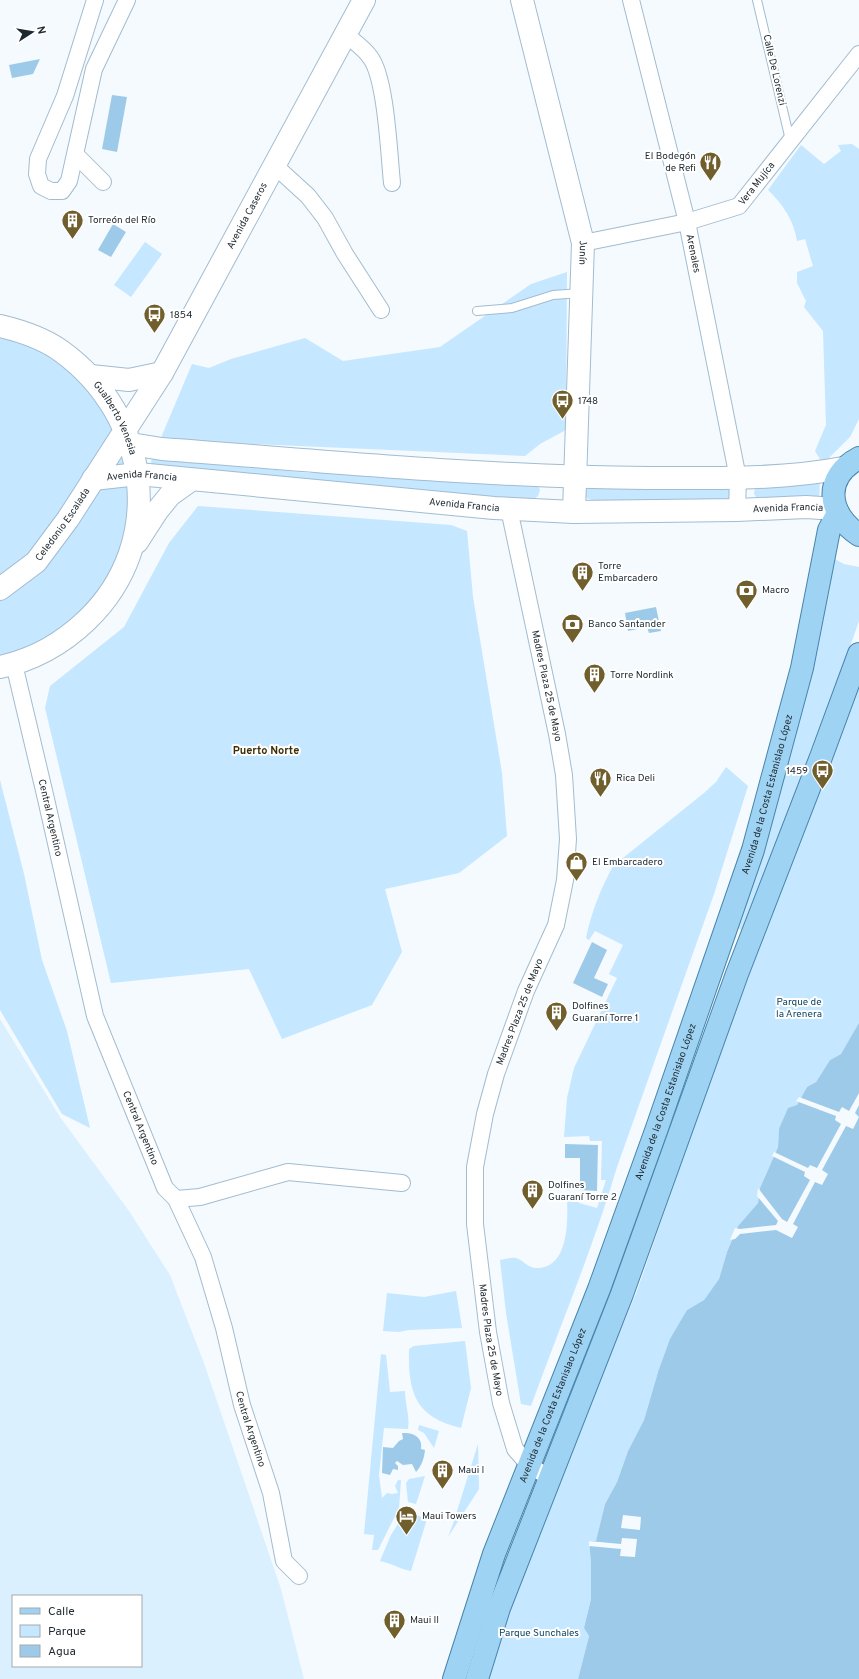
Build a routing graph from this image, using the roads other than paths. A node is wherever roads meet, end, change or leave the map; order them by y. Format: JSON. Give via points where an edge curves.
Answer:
{"nodes":[{"id":1,"x":95,"y":0,"type":"edge"},
{"id":2,"x":127,"y":0,"type":"edge"},
{"id":3,"x":364,"y":0,"type":"edge"},
{"id":4,"x":522,"y":0,"type":"edge"},
{"id":5,"x":632,"y":0,"type":"edge"},
{"id":6,"x":757,"y":0,"type":"edge"},
{"id":7,"x":345,"y":34,"type":"junction"},
{"id":8,"x":859,"y":54,"type":"edge"},
{"id":9,"x":790,"y":141,"type":"junction"},
{"id":10,"x":76,"y":155,"type":"junction"},
{"id":11,"x":274,"y":165,"type":"junction"},
{"id":12,"x":103,"y":182,"type":"dead end"},
{"id":13,"x":392,"y":183,"type":"dead end"},
{"id":14,"x":687,"y":222,"type":"junction"},
{"id":15,"x":583,"y":243,"type":"junction"},
{"id":16,"x":581,"y":293,"type":"junction"},
{"id":17,"x":381,"y":310,"type":"dead end"},
{"id":18,"x":477,"y":312,"type":"dead end"},
{"id":19,"x":0,"y":326,"type":"edge"},
{"id":20,"x":162,"y":373,"type":"junction"},
{"id":21,"x":91,"y":376,"type":"junction"},
{"id":22,"x":128,"y":436,"type":"junction"},
{"id":23,"x":859,"y":440,"type":"edge"},
{"id":24,"x":850,"y":464,"type":"edge"},
{"id":25,"x":138,"y":474,"type":"junction"},
{"id":26,"x":529,"y":475,"type":"junction"},
{"id":27,"x":575,"y":478,"type":"junction"},
{"id":28,"x":738,"y":478,"type":"junction"},
{"id":29,"x":93,"y":479,"type":"junction"},
{"id":30,"x":191,"y":480,"type":"junction"},
{"id":31,"x":519,"y":509,"type":"junction"},
{"id":32,"x":737,"y":510,"type":"junction"},
{"id":33,"x":837,"y":511,"type":"junction"},
{"id":34,"x":574,"y":512,"type":"junction"},
{"id":35,"x":859,"y":535,"type":"edge"},
{"id":36,"x":130,"y":553,"type":"junction"},
{"id":37,"x":0,"y":589,"type":"edge"},
{"id":38,"x":859,"y":654,"type":"edge"},
{"id":39,"x":7,"y":666,"type":"edge"},
{"id":40,"x":402,"y":1183,"type":"dead end"},
{"id":41,"x":176,"y":1199,"type":"junction"},
{"id":42,"x":529,"y":1465,"type":"junction"},
{"id":43,"x":550,"y":1478,"type":"junction"},
{"id":44,"x":299,"y":1576,"type":"dead end"},
{"id":45,"x":454,"y":1679,"type":"edge"},
{"id":46,"x":477,"y":1679,"type":"edge"}],
"edges":[{"from":1,"to":10,"type":"street","via":[[65,96],[38,159],[41,186],[51,191],[62,190],[69,181]]},
{"from":2,"to":10,"type":"street","via":[[94,69]]},
{"from":3,"to":7,"type":"main road","name":"Avenida Caseros"},
{"from":4,"to":15,"type":"main road","name":"Junín"},
{"from":5,"to":14,"type":"street","name":"Arenales"},
{"from":6,"to":9,"type":"lane","name":"Calle De Lorenzi"},
{"from":7,"to":11,"type":"main road","name":"Avenida Caseros"},
{"from":7,"to":13,"type":"street","via":[[370,56],[377,68],[385,111]]},
{"from":8,"to":9,"type":"street","name":"Vera Mujíca"},
{"from":9,"to":14,"type":"street","name":"Vera Mujíca","via":[[739,206]]},
{"from":10,"to":12,"type":"street"},
{"from":11,"to":17,"type":"street","via":[[308,196],[325,218]]},
{"from":11,"to":20,"type":"main road","name":"Avenida Caseros"},
{"from":14,"to":15,"type":"street","name":"Vera Mujíca"},
{"from":14,"to":28,"type":"street","name":"Arenales"},
{"from":15,"to":16,"type":"main road","name":"Junín"},
{"from":16,"to":18,"type":"lane","via":[[554,294],[512,308]]},
{"from":16,"to":27,"type":"main road","name":"Junín"},
{"from":19,"to":21,"type":"main road","name":"Gualberto Venesia","via":[[25,332],[61,350]]},
{"from":20,"to":21,"type":"main road","via":[[129,380]]},
{"from":20,"to":22,"type":"main road","name":"Avenida Caseros"},
{"from":21,"to":22,"type":"main road","name":"Gualberto Venesia","via":[[109,397]]},
{"from":22,"to":25,"type":"main road","name":"Gualberto Venesia"},
{"from":22,"to":26,"type":"main road","via":[[162,449]]},
{"from":22,"to":29,"type":"main road","name":"Celedonio Escalada"},
{"from":23,"to":24,"type":"main road"},
{"from":24,"to":28,"type":"main road","via":[[809,474]]},
{"from":24,"to":33,"type":"main road","via":[[836,481],[834,495]]},
{"from":25,"to":29,"type":"main road","name":"Avenida Francia"},
{"from":25,"to":30,"type":"main road","name":"Avenida Francia"},
{"from":25,"to":36,"type":"main road","name":"Gualberto Venesia","via":[[136,530]]},
{"from":26,"to":27,"type":"main road"},
{"from":26,"to":31,"type":"main road","via":[[546,484],[550,493],[549,499],[543,506]]},
{"from":27,"to":28,"type":"main road"},
{"from":27,"to":34,"type":"main road","name":"Junín"},
{"from":28,"to":32,"type":"street","name":"Arenales"},
{"from":29,"to":37,"type":"main road","name":"Celedonio Escalada","via":[[36,562]]},
{"from":30,"to":31,"type":"main road","name":"Avenida Francia"},
{"from":30,"to":36,"type":"main road","via":[[170,495]]},
{"from":31,"to":34,"type":"main road","name":"Avenida Francia"},
{"from":31,"to":42,"type":"street","name":"Madres Plaza 25 de Mayo","via":[[564,775],[568,839],[565,880],[556,925],[526,991],[496,1074],[485,1114],[475,1167],[475,1224],[488,1332],[501,1403],[515,1448]]},
{"from":32,"to":33,"type":"main road","name":"Avenida Francia","via":[[806,507]]},
{"from":32,"to":34,"type":"main road","name":"Avenida Francia"},
{"from":33,"to":35,"type":"main road","via":[[847,527]]},
{"from":33,"to":42,"type":"main road","name":"Avenida de la Costa Estanislao López","via":[[829,530],[802,668],[753,850],[609,1260]]},
{"from":36,"to":39,"type":"main road","name":"Gualberto Venesia","via":[[116,584],[97,611],[73,634],[45,652]]},
{"from":38,"to":43,"type":"main road","via":[[734,981],[622,1294]]},
{"from":39,"to":41,"type":"street","name":"Central Argentino","via":[[46,799],[94,1016],[165,1188]]},
{"from":40,"to":41,"type":"street","via":[[288,1172],[200,1197]]},
{"from":41,"to":44,"type":"street","name":"Central Argentino","via":[[203,1257],[214,1292],[242,1405],[271,1493],[284,1561]]},
{"from":42,"to":43,"type":"street","name":"Madres Plaza 25 de Mayo"},
{"from":42,"to":45,"type":"main road","name":"Avenida de la Costa Estanislao López","via":[[494,1554]]},
{"from":43,"to":46,"type":"main road","via":[[499,1608]]}]}
